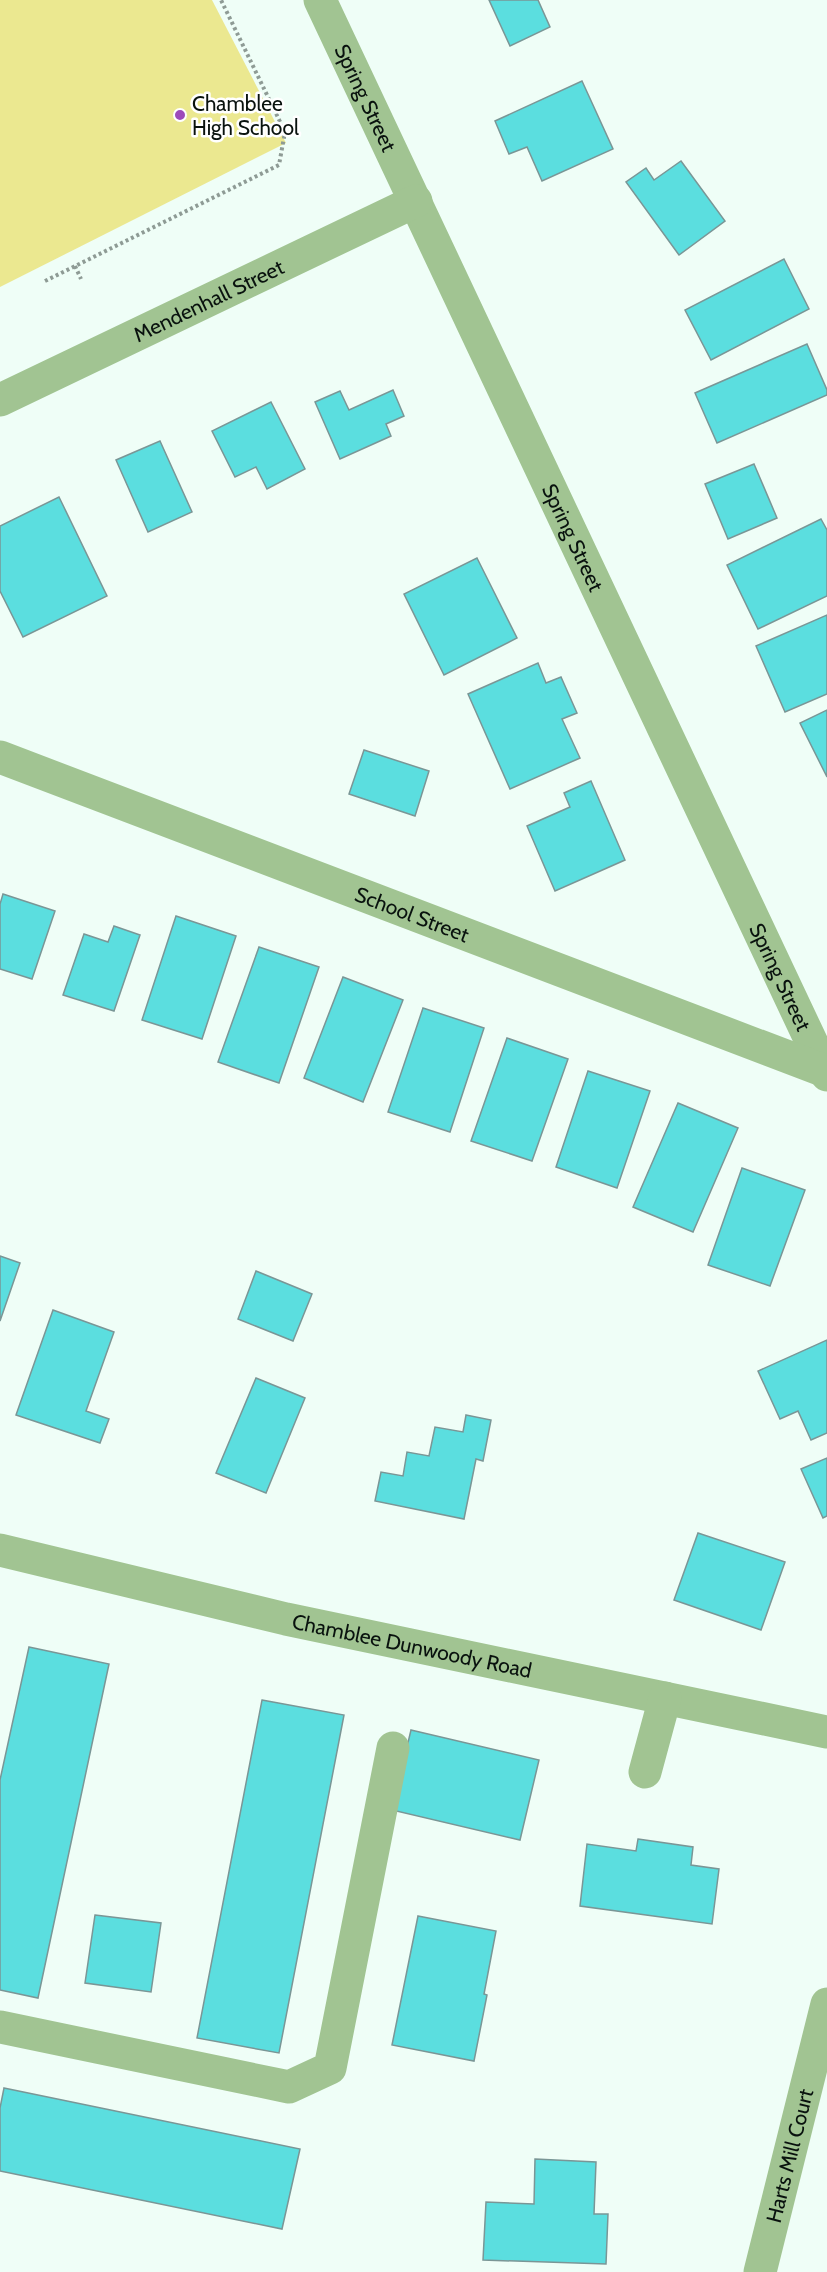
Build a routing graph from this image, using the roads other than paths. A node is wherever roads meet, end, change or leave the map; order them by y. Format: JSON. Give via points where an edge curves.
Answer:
{"nodes":[{"id":1,"x":320,"y":0,"type":"edge"},
{"id":2,"x":416,"y":201,"type":"junction"},
{"id":3,"x":0,"y":400,"type":"edge"},
{"id":4,"x":0,"y":757,"type":"edge"},
{"id":5,"x":826,"y":1073,"type":"edge"},
{"id":6,"x":0,"y":1550,"type":"edge"},
{"id":7,"x":665,"y":1698,"type":"junction"},
{"id":8,"x":827,"y":1732,"type":"edge"},
{"id":9,"x":393,"y":1748,"type":"dead end"},
{"id":10,"x":645,"y":1772,"type":"dead end"},
{"id":11,"x":827,"y":2004,"type":"edge"},
{"id":12,"x":0,"y":2027,"type":"edge"},
{"id":13,"x":760,"y":2272,"type":"edge"}],
"edges":[{"from":1,"to":2,"type":"street","name":"Spring Street"},
{"from":2,"to":3,"type":"street","name":"Mendenhall Street"},
{"from":2,"to":5,"type":"street","name":"Spring Street"},
{"from":4,"to":5,"type":"street","name":"School Street"},
{"from":6,"to":7,"type":"street","name":"Chamblee Dunwoody Road","via":[[286,1619]]},
{"from":7,"to":8,"type":"street","name":"Chamblee Dunwoody Road"},
{"from":7,"to":10,"type":"street"},
{"from":9,"to":12,"type":"street","via":[[330,2068],[289,2087]]},
{"from":11,"to":13,"type":"street","name":"Harts Mill Court"}]}
